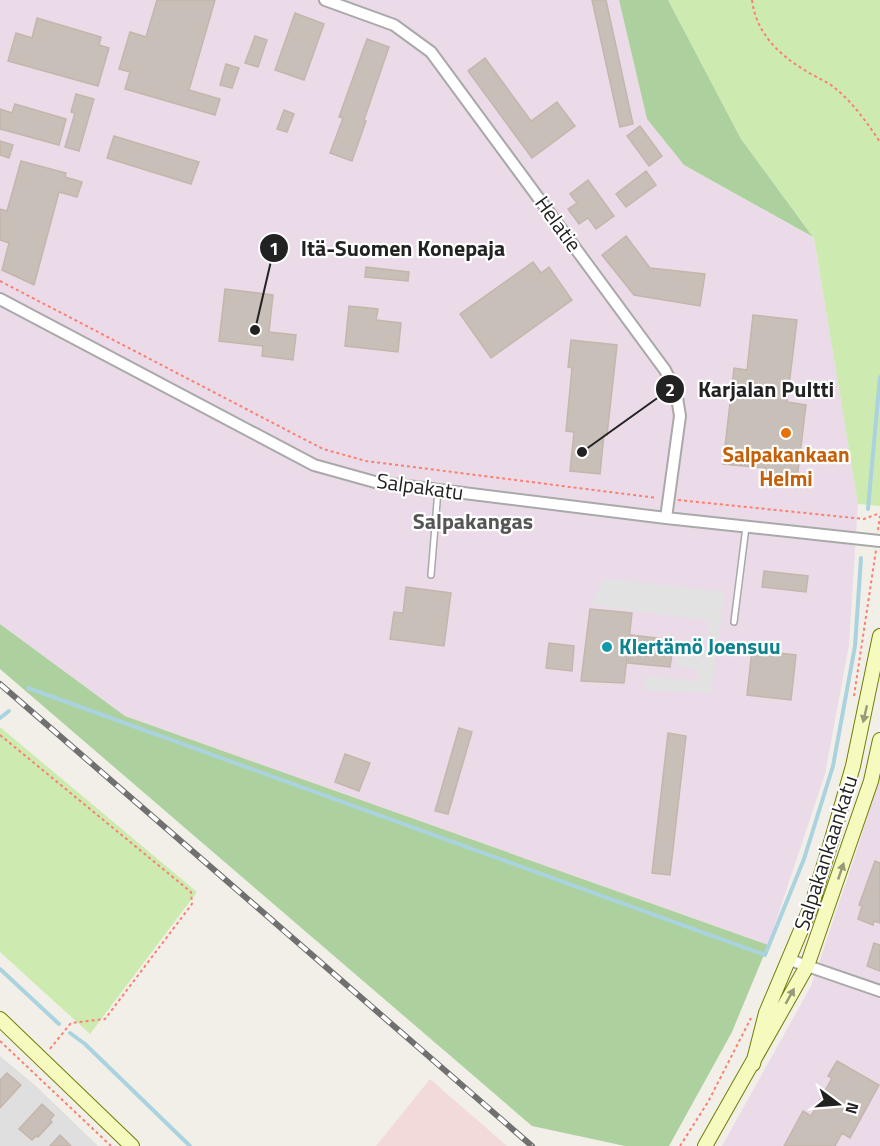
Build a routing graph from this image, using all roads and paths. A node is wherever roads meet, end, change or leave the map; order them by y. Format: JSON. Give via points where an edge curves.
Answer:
{"nodes":[{"id":1,"x":325,"y":0,"type":"edge"},
{"id":2,"x":752,"y":0,"type":"edge"},
{"id":3,"x":880,"y":142,"type":"edge"},
{"id":4,"x":0,"y":281,"type":"edge"},
{"id":5,"x":0,"y":299,"type":"edge"},
{"id":6,"x":438,"y":490,"type":"junction"},
{"id":7,"x":669,"y":500,"type":"junction"},
{"id":8,"x":880,"y":515,"type":"edge"},
{"id":9,"x":666,"y":518,"type":"junction"},
{"id":10,"x":746,"y":526,"type":"junction"},
{"id":11,"x":878,"y":541,"type":"edge"},
{"id":12,"x":431,"y":575,"type":"dead end"},
{"id":13,"x":734,"y":621,"type":"dead end"},
{"id":14,"x":880,"y":636,"type":"edge"},
{"id":15,"x":852,"y":706,"type":"dead end"},
{"id":16,"x":0,"y":735,"type":"edge"},
{"id":17,"x":880,"y":740,"type":"edge"},
{"id":18,"x":790,"y":960,"type":"junction"},
{"id":19,"x":807,"y":966,"type":"junction"},
{"id":20,"x":880,"y":991,"type":"edge"},
{"id":21,"x":751,"y":1017,"type":"dead end"},
{"id":22,"x":0,"y":1019,"type":"edge"},
{"id":23,"x":0,"y":1041,"type":"edge"},
{"id":24,"x":42,"y":1059,"type":"junction"},
{"id":25,"x":753,"y":1064,"type":"junction"},
{"id":26,"x":111,"y":1146,"type":"edge"},
{"id":27,"x":132,"y":1146,"type":"edge"},
{"id":28,"x":680,"y":1146,"type":"edge"},
{"id":29,"x":705,"y":1146,"type":"edge"}],
"edges":[{"from":1,"to":7,"type":"street","name":"Helatie","via":[[394,25],[431,52],[665,370],[676,391],[680,416]]},
{"from":2,"to":3,"type":"path","via":[[759,25],[770,43],[787,59],[831,85],[865,119]]},
{"from":4,"to":7,"type":"path","via":[[323,449],[366,461]]},
{"from":5,"to":6,"type":"street","name":"Salpakatu","via":[[314,465],[375,482]]},
{"from":6,"to":9,"type":"street","name":"Salpakatu"},
{"from":6,"to":12,"type":"lane"},
{"from":7,"to":8,"type":"path","via":[[864,519]]},
{"from":7,"to":9,"type":"street","name":"Helatie"},
{"from":8,"to":11,"type":"path"},
{"from":9,"to":10,"type":"street","name":"Salpakatu"},
{"from":10,"to":11,"type":"street","name":"Salpakatu"},
{"from":10,"to":13,"type":"lane"},
{"from":11,"to":15,"type":"path"},
{"from":14,"to":18,"type":"main road","name":"Salpakankaankatu","one_way":true,"via":[[854,766],[812,904]]},
{"from":16,"to":24,"type":"path","via":[[192,892],[192,904],[105,1020],[71,1023]]},
{"from":19,"to":17,"type":"main road","name":"Salpakankaankatu","one_way":true,"via":[[871,781]]},
{"from":18,"to":19,"type":"street"},
{"from":18,"to":25,"type":"main road","name":"Salpakankaankatu","via":[[766,1013]]},
{"from":19,"to":20,"type":"street"},
{"from":25,"to":19,"type":"main road","name":"Salpakankaankatu","one_way":true},
{"from":21,"to":28,"type":"path","via":[[708,1102]]},
{"from":22,"to":24,"type":"main road"},
{"from":23,"to":26,"type":"path"},
{"from":24,"to":27,"type":"main road"},
{"from":25,"to":29,"type":"main road","name":"Salpakankaankatu"}]}
